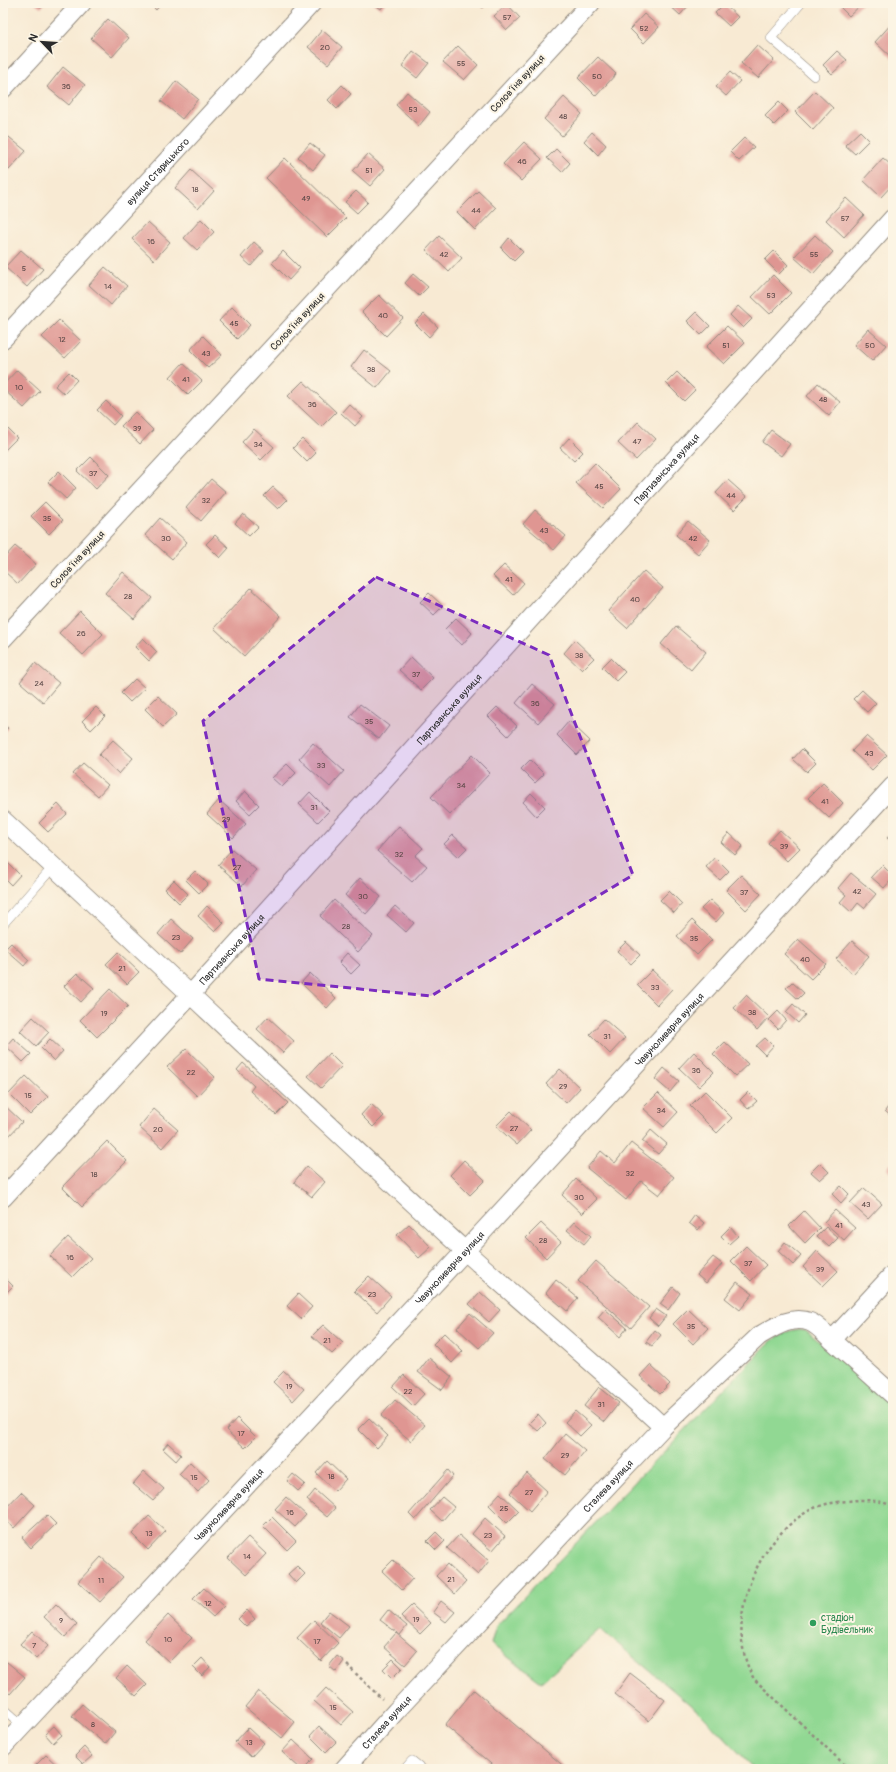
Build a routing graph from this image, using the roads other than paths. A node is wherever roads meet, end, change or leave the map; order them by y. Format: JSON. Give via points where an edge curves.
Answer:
{"nodes":[{"id":1,"x":82,"y":3,"type":"edge"},
{"id":2,"x":312,"y":3,"type":"edge"},
{"id":3,"x":591,"y":3,"type":"edge"},
{"id":4,"x":800,"y":3,"type":"edge"},
{"id":5,"x":814,"y":76,"type":"dead end"},
{"id":6,"x":3,"y":89,"type":"edge"},
{"id":7,"x":893,"y":218,"type":"edge"},
{"id":8,"x":3,"y":339,"type":"edge"},
{"id":9,"x":3,"y":639,"type":"edge"},
{"id":10,"x":893,"y":786,"type":"edge"},
{"id":11,"x":3,"y":820,"type":"edge"},
{"id":12,"x":54,"y":866,"type":"junction"},
{"id":13,"x":3,"y":924,"type":"edge"},
{"id":14,"x":191,"y":994,"type":"junction"},
{"id":15,"x":3,"y":1198,"type":"edge"},
{"id":16,"x":465,"y":1251,"type":"junction"},
{"id":17,"x":893,"y":1274,"type":"edge"},
{"id":18,"x":832,"y":1340,"type":"junction"},
{"id":19,"x":893,"y":1395,"type":"edge"},
{"id":20,"x":663,"y":1426,"type":"junction"},
{"id":21,"x":3,"y":1708,"type":"edge"},
{"id":22,"x":23,"y":1726,"type":"junction"},
{"id":23,"x":3,"y":1747,"type":"edge"},
{"id":24,"x":344,"y":1769,"type":"edge"},
{"id":25,"x":405,"y":1769,"type":"edge"},
{"id":26,"x":422,"y":1769,"type":"edge"}],
"edges":[{"from":1,"to":6,"type":"street"},
{"from":2,"to":8,"type":"street","name":"вулиця Старицького"},
{"from":3,"to":9,"type":"street","name":"Соловʼїна вулиця"},
{"from":4,"to":5,"type":"lane","via":[[771,38]]},
{"from":7,"to":14,"type":"street","name":"Партизанська вулиця"},
{"from":10,"to":16,"type":"street","name":"Чавуноливарна вулиця"},
{"from":11,"to":12,"type":"street"},
{"from":12,"to":13,"type":"lane"},
{"from":12,"to":14,"type":"street"},
{"from":14,"to":15,"type":"street","name":"Партизанська вулиця"},
{"from":14,"to":16,"type":"street"},
{"from":16,"to":20,"type":"street","via":[[560,1336],[614,1380]]},
{"from":16,"to":22,"type":"street","name":"Чавуноливарна вулиця"},
{"from":17,"to":18,"type":"street"},
{"from":18,"to":19,"type":"street","name":"Сталева вулиця"},
{"from":18,"to":20,"type":"street","name":"Сталева вулиця","via":[[810,1322],[797,1320],[778,1324],[760,1336]]},
{"from":20,"to":24,"type":"street","name":"Сталева вулиця"},
{"from":21,"to":22,"type":"lane"},
{"from":22,"to":23,"type":"street","name":"Чавуноливарна вулиця"},
{"from":25,"to":26,"type":"lane","via":[[412,1761]]}]}
